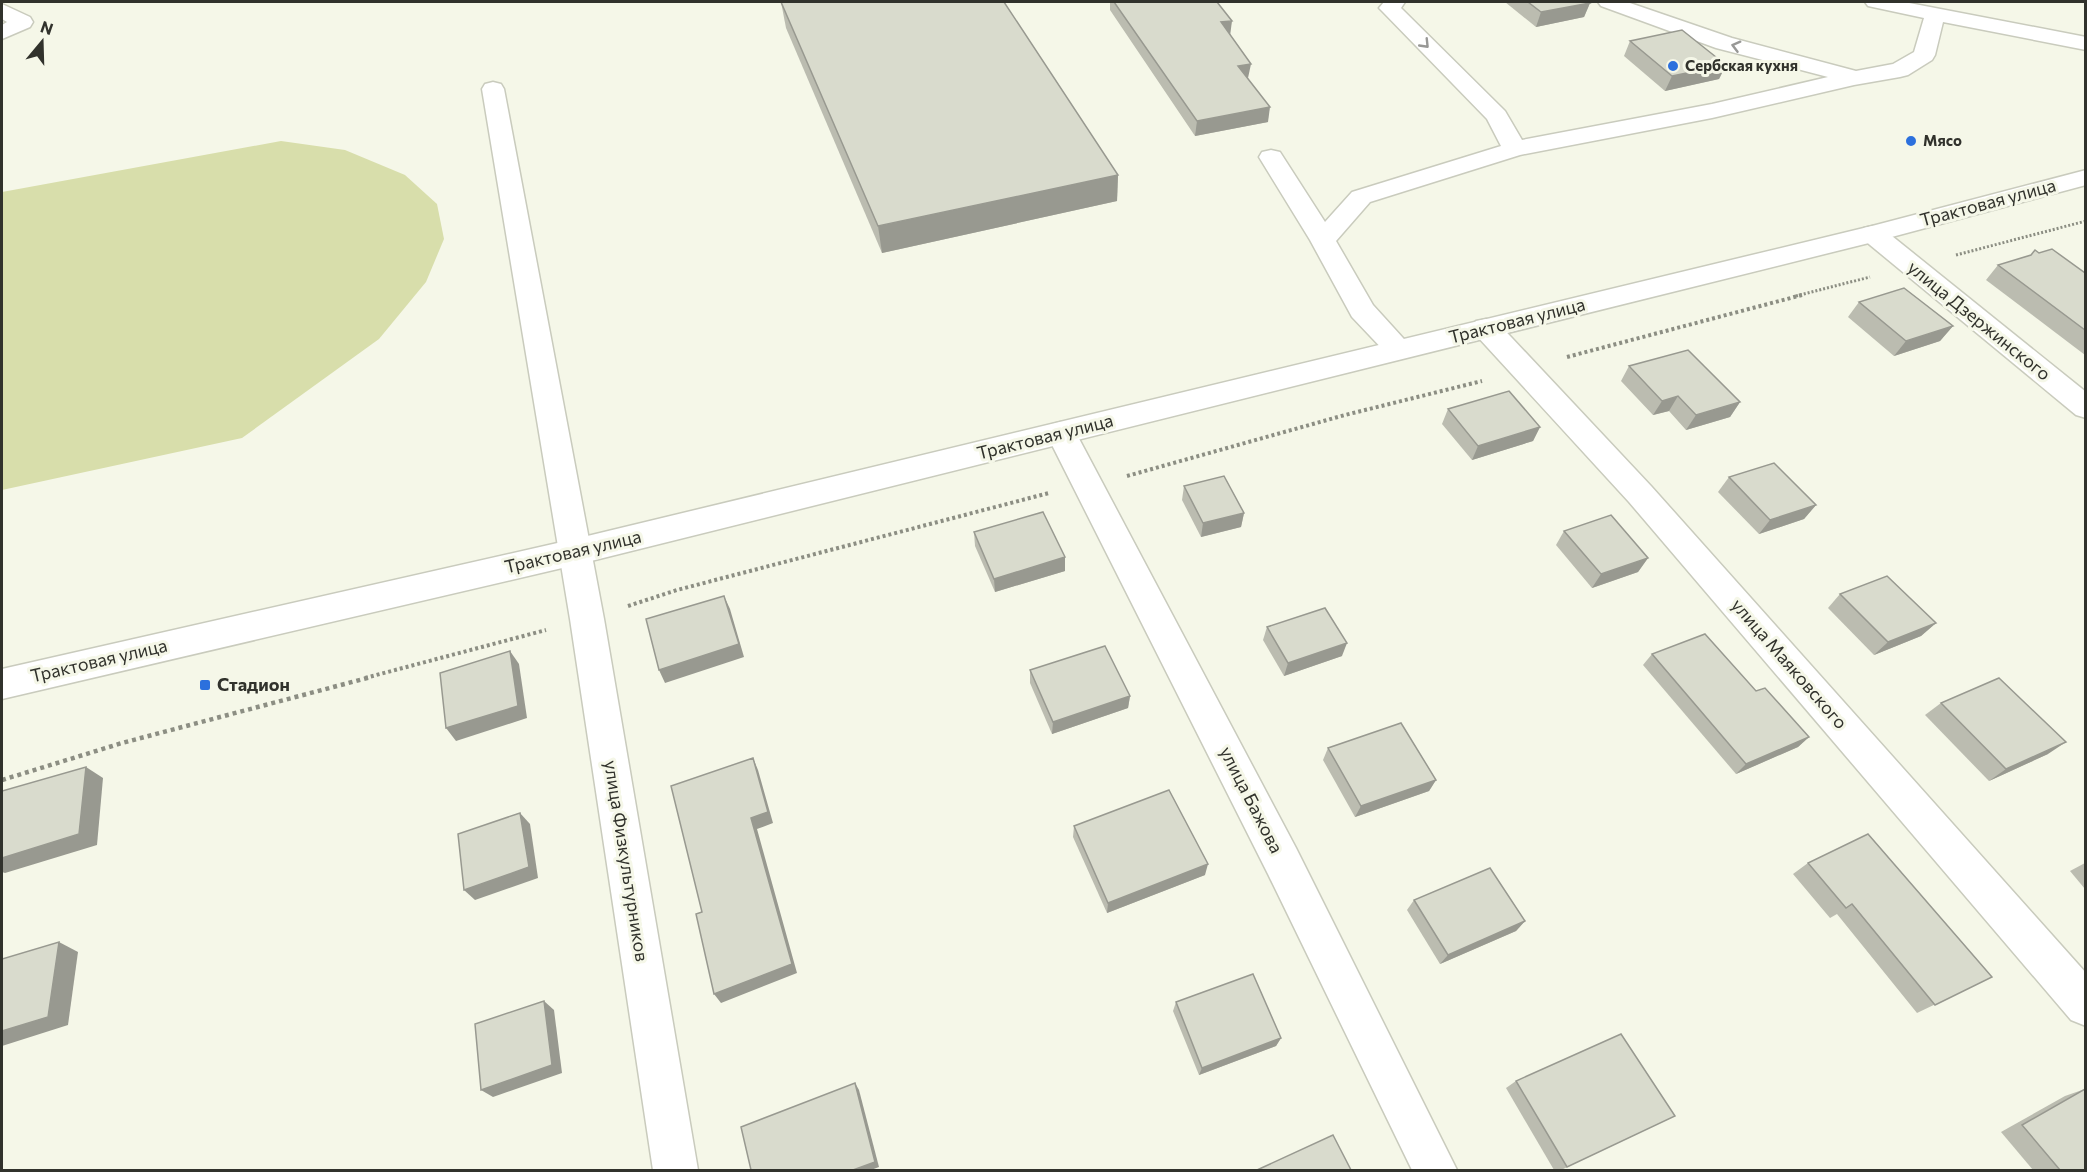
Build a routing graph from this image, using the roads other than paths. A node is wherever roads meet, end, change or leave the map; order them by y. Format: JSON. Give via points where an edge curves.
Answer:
{"nodes":[{"id":1,"x":1395,"y":2,"type":"edge"},
{"id":2,"x":1608,"y":2,"type":"edge"},
{"id":3,"x":1875,"y":2,"type":"edge"},
{"id":4,"x":2,"y":10,"type":"edge"},
{"id":5,"x":1945,"y":11,"type":"edge"},
{"id":6,"x":2,"y":33,"type":"edge"},
{"id":7,"x":2085,"y":44,"type":"edge"},
{"id":8,"x":1854,"y":78,"type":"junction"},
{"id":9,"x":493,"y":89,"type":"dead end"},
{"id":10,"x":1515,"y":149,"type":"junction"},
{"id":11,"x":1271,"y":157,"type":"dead end"},
{"id":12,"x":2085,"y":177,"type":"edge"},
{"id":13,"x":1873,"y":234,"type":"junction"},
{"id":14,"x":1323,"y":240,"type":"junction"},
{"id":15,"x":1486,"y":328,"type":"junction"},
{"id":16,"x":1399,"y":349,"type":"junction"},
{"id":17,"x":2085,"y":408,"type":"edge"},
{"id":18,"x":1061,"y":433,"type":"junction"},
{"id":19,"x":575,"y":552,"type":"junction"},
{"id":20,"x":2,"y":684,"type":"edge"},
{"id":21,"x":2085,"y":1005,"type":"edge"},
{"id":22,"x":676,"y":1170,"type":"edge"},
{"id":23,"x":1435,"y":1170,"type":"edge"}],
"edges":[{"from":1,"to":10,"type":"street","one_way":true,"via":[[1390,8],[1497,116]]},
{"from":8,"to":2,"type":"street","one_way":true,"via":[[1724,43]]},
{"from":3,"to":5,"type":"street"},
{"from":4,"to":6,"type":"street","via":[[22,22]]},
{"from":5,"to":7,"type":"street"},
{"from":5,"to":8,"type":"street","via":[[1928,34],[1924,55],[1900,70]]},
{"from":8,"to":10,"type":"street","via":[[1712,111]]},
{"from":9,"to":19,"type":"street","name":"улица Физкультурников"},
{"from":10,"to":14,"type":"street","via":[[1361,196]]},
{"from":11,"to":14,"type":"street"},
{"from":12,"to":13,"type":"street","name":"Трактовая улица"},
{"from":13,"to":15,"type":"street","name":"Трактовая улица"},
{"from":13,"to":17,"type":"street","name":"улица Дзержинского"},
{"from":14,"to":16,"type":"street","via":[[1362,311]]},
{"from":15,"to":16,"type":"street","name":"Трактовая улица"},
{"from":15,"to":21,"type":"street","name":"улица Маяковского","via":[[1640,494]]},
{"from":16,"to":18,"type":"street","name":"Трактовая улица"},
{"from":18,"to":19,"type":"street","name":"Трактовая улица"},
{"from":18,"to":23,"type":"street","name":"улица Бажова","via":[[1282,861]]},
{"from":19,"to":20,"type":"street","name":"Трактовая улица"},
{"from":19,"to":22,"type":"street","name":"улица Физкультурников"}]}
